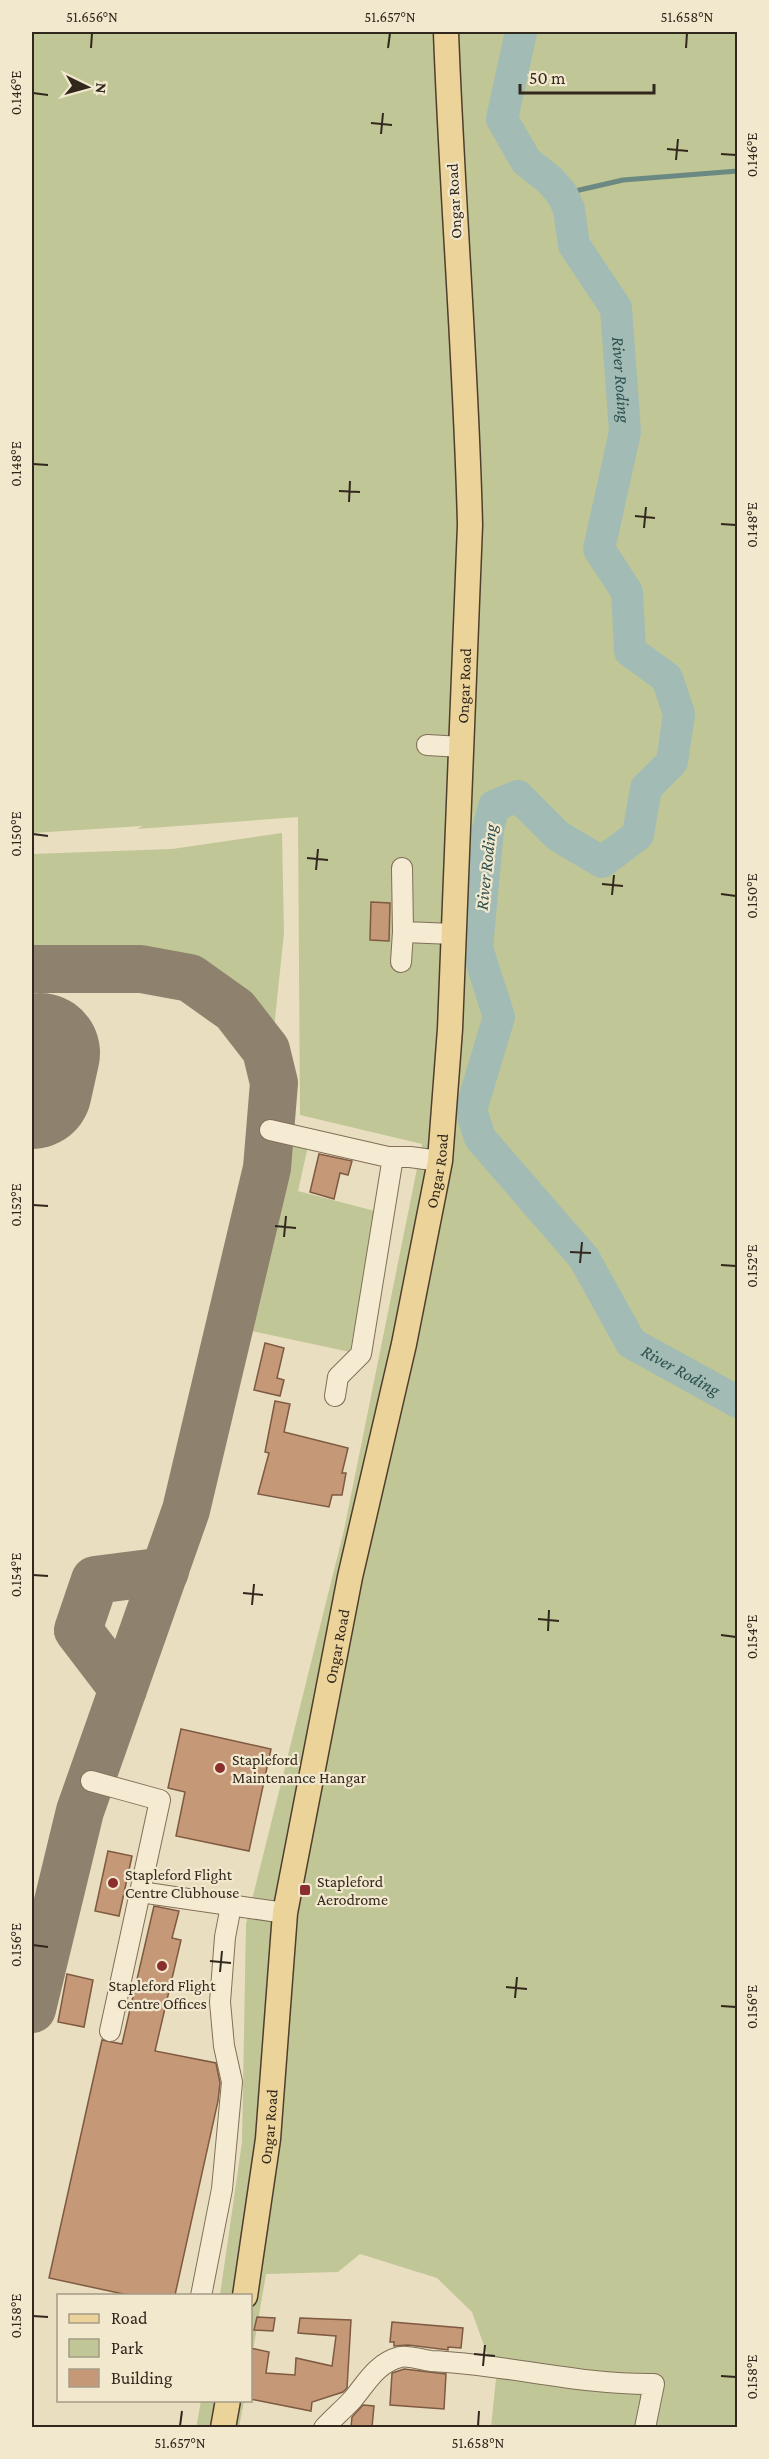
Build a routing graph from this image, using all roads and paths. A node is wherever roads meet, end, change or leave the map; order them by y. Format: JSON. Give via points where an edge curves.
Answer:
{"nodes":[{"id":1,"x":446,"y":32,"type":"edge"},
{"id":2,"x":427,"y":745,"type":"dead end"},
{"id":3,"x":462,"y":747,"type":"junction"},
{"id":4,"x":402,"y":868,"type":"dead end"},
{"id":5,"x":403,"y":932,"type":"junction"},
{"id":6,"x":454,"y":934,"type":"junction"},
{"id":7,"x":401,"y":962,"type":"dead end"},
{"id":8,"x":270,"y":1130,"type":"dead end"},
{"id":9,"x":388,"y":1157,"type":"junction"},
{"id":10,"x":440,"y":1161,"type":"junction"},
{"id":11,"x":335,"y":1396,"type":"dead end"},
{"id":12,"x":91,"y":1781,"type":"dead end"},
{"id":13,"x":140,"y":1892,"type":"junction"},
{"id":14,"x":231,"y":1906,"type":"junction"},
{"id":15,"x":285,"y":1913,"type":"junction"},
{"id":16,"x":110,"y":2031,"type":"dead end"},
{"id":17,"x":201,"y":2294,"type":"edge"},
{"id":18,"x":245,"y":2294,"type":"edge"},
{"id":19,"x":228,"y":2402,"type":"edge"},
{"id":20,"x":223,"y":2427,"type":"edge"},
{"id":21,"x":324,"y":2427,"type":"edge"},
{"id":22,"x":645,"y":2427,"type":"edge"}],
"edges":[{"from":1,"to":3,"type":"main road","name":"Ongar Road","via":[[470,525]]},
{"from":2,"to":3,"type":"lane"},
{"from":3,"to":6,"type":"main road","name":"Ongar Road"},
{"from":4,"to":5,"type":"lane"},
{"from":5,"to":6,"type":"lane"},
{"from":5,"to":7,"type":"lane"},
{"from":6,"to":10,"type":"main road","name":"Ongar Road"},
{"from":8,"to":9,"type":"lane"},
{"from":9,"to":10,"type":"lane"},
{"from":9,"to":11,"type":"lane","via":[[392,1163],[361,1354],[338,1377]]},
{"from":10,"to":15,"type":"main road","name":"Ongar Road","via":[[404,1344],[348,1588]]},
{"from":12,"to":13,"type":"lane","via":[[160,1800]]},
{"from":13,"to":14,"type":"lane"},
{"from":13,"to":16,"type":"lane"},
{"from":14,"to":15,"type":"lane"},
{"from":14,"to":17,"type":"lane","via":[[220,2002],[232,2082],[222,2189]]},
{"from":15,"to":18,"type":"main road","name":"Ongar Road","via":[[268,2139]]},
{"from":19,"to":20,"type":"main road"},
{"from":21,"to":22,"type":"lane","via":[[374,2371],[401,2356],[471,2362],[614,2385],[654,2384]]}]}
